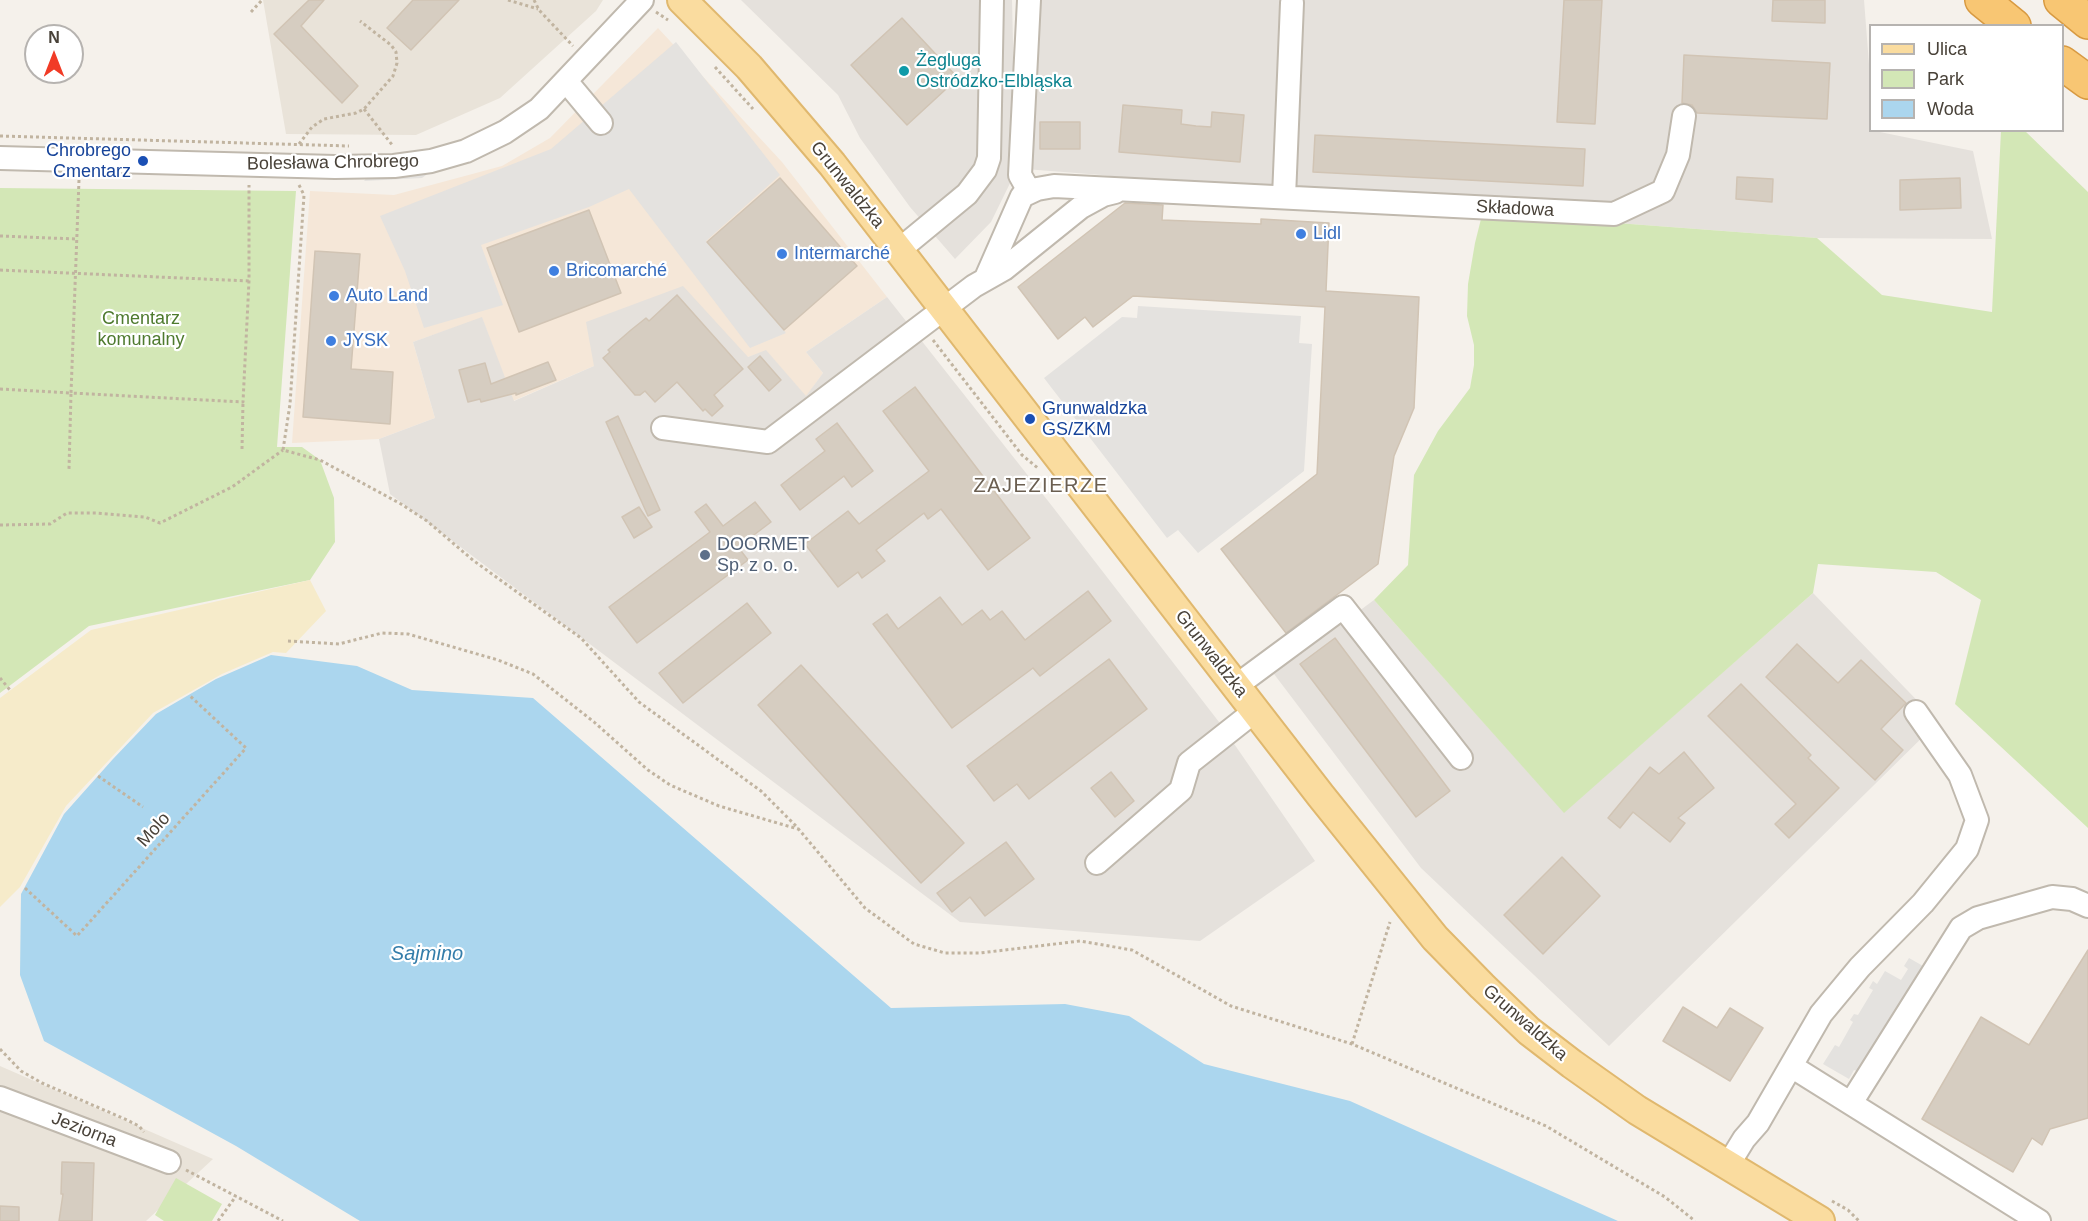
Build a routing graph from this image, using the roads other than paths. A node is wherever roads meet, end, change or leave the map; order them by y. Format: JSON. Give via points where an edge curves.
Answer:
{"nodes":[{"id":1,"x":642,"y":0,"type":"edge"},
{"id":2,"x":682,"y":0,"type":"edge"},
{"id":3,"x":992,"y":0,"type":"edge"},
{"id":4,"x":1029,"y":0,"type":"edge"},
{"id":5,"x":1982,"y":0,"type":"edge"},
{"id":6,"x":2061,"y":0,"type":"edge"},
{"id":7,"x":1292,"y":3,"type":"dead end"},
{"id":8,"x":2088,"y":22,"type":"edge"},
{"id":9,"x":2012,"y":24,"type":"edge"},
{"id":10,"x":2064,"y":64,"type":"edge"},
{"id":11,"x":566,"y":81,"type":"junction"},
{"id":12,"x":2088,"y":82,"type":"edge"},
{"id":13,"x":1684,"y":116,"type":"dead end"},
{"id":14,"x":601,"y":123,"type":"dead end"},
{"id":15,"x":0,"y":158,"type":"edge"},
{"id":16,"x":988,"y":158,"type":"junction"},
{"id":17,"x":1125,"y":189,"type":"junction"},
{"id":18,"x":1033,"y":190,"type":"junction"},
{"id":19,"x":1284,"y":197,"type":"junction"},
{"id":20,"x":1011,"y":218,"type":"junction"},
{"id":21,"x":1059,"y":224,"type":"junction"},
{"id":22,"x":1039,"y":240,"type":"junction"},
{"id":23,"x":898,"y":250,"type":"junction"},
{"id":24,"x":986,"y":278,"type":"junction"},
{"id":25,"x":944,"y":310,"type":"junction"},
{"id":26,"x":663,"y":428,"type":"dead end"},
{"id":27,"x":1236,"y":686,"type":"junction"},
{"id":28,"x":1255,"y":711,"type":"junction"},
{"id":29,"x":1916,"y":712,"type":"dead end"},
{"id":30,"x":1461,"y":758,"type":"dead end"},
{"id":31,"x":1097,"y":863,"type":"dead end"},
{"id":32,"x":2088,"y":906,"type":"edge"},
{"id":33,"x":1791,"y":1066,"type":"junction"},
{"id":34,"x":0,"y":1098,"type":"edge"},
{"id":35,"x":1851,"y":1103,"type":"junction"},
{"id":36,"x":169,"y":1162,"type":"dead end"},
{"id":37,"x":1728,"y":1165,"type":"junction"},
{"id":38,"x":1825,"y":1210,"type":"edge"},
{"id":39,"x":2039,"y":1221,"type":"edge"}],
"edges":[{"from":1,"to":11,"type":"street","name":"Bolesława Chrobrego"},
{"from":2,"to":23,"type":"main road","name":"Grunwaldzka","via":[[784,108]]},
{"from":3,"to":16,"type":"street"},
{"from":4,"to":18,"type":"street","via":[[1020,175]]},
{"from":5,"to":9,"type":"highway"},
{"from":6,"to":8,"type":"highway"},
{"from":7,"to":19,"type":"street"},
{"from":10,"to":12,"type":"highway"},
{"from":11,"to":14,"type":"street"},
{"from":11,"to":15,"type":"street","name":"Bolesława Chrobrego","via":[[539,109],[505,132],[466,151],[431,161],[335,167]]},
{"from":13,"to":19,"type":"street","name":"Składowa","via":[[1678,155],[1663,191],[1614,214]]},
{"from":16,"to":18,"type":"street"},
{"from":16,"to":23,"type":"street","via":[[985,170],[967,194]]},
{"from":17,"to":18,"type":"street","name":"Składowa","via":[[1054,186]]},
{"from":17,"to":19,"type":"street","name":"Składowa"},
{"from":17,"to":21,"type":"street","name":"Składowa","via":[[1103,195]]},
{"from":18,"to":20,"type":"street","via":[[1022,196]]},
{"from":18,"to":21,"type":"street","via":[[1048,195],[1055,204]]},
{"from":20,"to":22,"type":"street","via":[[1022,233]]},
{"from":20,"to":24,"type":"street"},
{"from":21,"to":22,"type":"street","name":"Składowa"},
{"from":22,"to":24,"type":"street","name":"Składowa","via":[[1004,269]]},
{"from":23,"to":25,"type":"main road","name":"Grunwaldzka"},
{"from":24,"to":25,"type":"street","name":"Składowa"},
{"from":25,"to":26,"type":"street","name":"Składowa","via":[[768,442]]},
{"from":25,"to":27,"type":"main road","name":"Grunwaldzka"},
{"from":27,"to":28,"type":"main road","name":"Grunwaldzka"},
{"from":27,"to":30,"type":"street","via":[[1342,607]]},
{"from":28,"to":31,"type":"street","via":[[1189,763],[1181,790]]},
{"from":28,"to":37,"type":"main road","name":"Grunwaldzka","via":[[1435,938],[1482,986],[1529,1031],[1572,1064],[1637,1110]]},
{"from":29,"to":33,"type":"street","via":[[1960,775],[1977,820],[1967,849],[1828,1006]]},
{"from":32,"to":35,"type":"street","via":[[2052,897],[1978,918],[1961,928]]},
{"from":33,"to":35,"type":"street"},
{"from":33,"to":37,"type":"street"},
{"from":34,"to":36,"type":"street","name":"Jeziorna"},
{"from":35,"to":39,"type":"street"},
{"from":37,"to":38,"type":"main road","name":"Grunwaldzka"}]}
